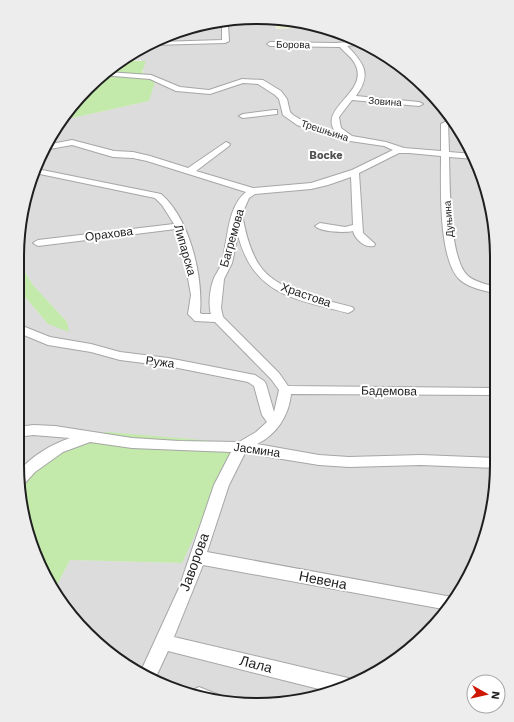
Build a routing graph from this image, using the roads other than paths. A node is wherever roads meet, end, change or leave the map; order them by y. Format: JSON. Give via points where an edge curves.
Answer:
{"nodes":[{"id":1,"x":225,"y":26,"type":"edge"},
{"id":2,"x":270,"y":44,"type":"dead end"},
{"id":3,"x":351,"y":44,"type":"edge"},
{"id":4,"x":162,"y":45,"type":"edge"},
{"id":5,"x":342,"y":45,"type":"junction"},
{"id":6,"x":112,"y":74,"type":"edge"},
{"id":7,"x":351,"y":98,"type":"junction"},
{"id":8,"x":419,"y":104,"type":"dead end"},
{"id":9,"x":285,"y":110,"type":"junction"},
{"id":10,"x":274,"y":112,"type":"junction"},
{"id":11,"x":243,"y":116,"type":"dead end"},
{"id":12,"x":261,"y":121,"type":"dead end"},
{"id":13,"x":445,"y":124,"type":"dead end"},
{"id":14,"x":353,"y":140,"type":"junction"},
{"id":15,"x":226,"y":144,"type":"dead end"},
{"id":16,"x":52,"y":146,"type":"edge"},
{"id":17,"x":402,"y":150,"type":"junction"},
{"id":18,"x":445,"y":154,"type":"junction"},
{"id":19,"x":467,"y":156,"type":"edge"},
{"id":20,"x":190,"y":171,"type":"junction"},
{"id":21,"x":40,"y":172,"type":"edge"},
{"id":22,"x":355,"y":172,"type":"junction"},
{"id":23,"x":253,"y":191,"type":"junction"},
{"id":24,"x":237,"y":214,"type":"junction"},
{"id":25,"x":180,"y":226,"type":"junction"},
{"id":26,"x":320,"y":226,"type":"dead end"},
{"id":27,"x":358,"y":227,"type":"junction"},
{"id":28,"x":38,"y":243,"type":"dead end"},
{"id":29,"x":370,"y":244,"type":"dead end"},
{"id":30,"x":490,"y":288,"type":"edge"},
{"id":31,"x":348,"y":309,"type":"dead end"},
{"id":32,"x":218,"y":318,"type":"junction"},
{"id":33,"x":24,"y":330,"type":"edge"},
{"id":34,"x":285,"y":390,"type":"junction"},
{"id":35,"x":490,"y":392,"type":"edge"},
{"id":36,"x":275,"y":422,"type":"junction"},
{"id":37,"x":24,"y":431,"type":"edge"},
{"id":38,"x":91,"y":436,"type":"junction"},
{"id":39,"x":242,"y":446,"type":"junction"},
{"id":40,"x":490,"y":464,"type":"edge"},
{"id":41,"x":24,"y":475,"type":"edge"},
{"id":42,"x":198,"y":556,"type":"junction"},
{"id":43,"x":445,"y":602,"type":"edge"},
{"id":44,"x":163,"y":642,"type":"junction"},
{"id":45,"x":149,"y":672,"type":"edge"},
{"id":46,"x":336,"y":684,"type":"edge"}],
"edges":[{"from":1,"to":4,"type":"street","via":[[226,41]]},
{"from":2,"to":5,"type":"street","name":"Борова"},
{"from":3,"to":5,"type":"street","name":"Борова"},
{"from":5,"to":7,"type":"street","via":[[358,62],[362,71],[359,86]]},
{"from":6,"to":9,"type":"street","name":"Трешњина","via":[[152,77],[179,89],[210,92],[242,81],[260,82],[283,99]]},
{"from":7,"to":8,"type":"street","name":"Зовина"},
{"from":7,"to":14,"type":"street","via":[[335,118],[339,133]]},
{"from":9,"to":10,"type":"street"},
{"from":9,"to":14,"type":"street","name":"Трешњина","via":[[290,117],[300,123]]},
{"from":10,"to":11,"type":"street"},
{"from":10,"to":12,"type":"street"},
{"from":13,"to":18,"type":"street","name":"Дуњина"},
{"from":14,"to":17,"type":"street","name":"Трешњина"},
{"from":15,"to":20,"type":"street"},
{"from":16,"to":20,"type":"street","via":[[72,142],[113,154],[157,160]]},
{"from":17,"to":18,"type":"street"},
{"from":17,"to":22,"type":"street"},
{"from":18,"to":19,"type":"street"},
{"from":18,"to":30,"type":"street","name":"Дуњина","via":[[448,236],[455,266],[462,276]]},
{"from":20,"to":23,"type":"street"},
{"from":21,"to":25,"type":"street","name":"Липарска","via":[[158,196],[166,203]]},
{"from":22,"to":23,"type":"street","via":[[311,186]]},
{"from":22,"to":27,"type":"street"},
{"from":23,"to":24,"type":"street","name":"Багремова","via":[[245,197]]},
{"from":24,"to":31,"type":"street","name":"Храстова","via":[[249,254],[259,272],[271,282],[301,296]]},
{"from":24,"to":32,"type":"street","name":"Багремова","via":[[227,263],[219,279],[215,308]]},
{"from":25,"to":28,"type":"street","name":"Орахова"},
{"from":25,"to":32,"type":"street","name":"Липарска","via":[[194,280],[194,314],[199,318]]},
{"from":26,"to":27,"type":"street","via":[[345,230]]},
{"from":27,"to":29,"type":"street","via":[[361,238]]},
{"from":32,"to":34,"type":"street","via":[[275,376]]},
{"from":33,"to":36,"type":"street","name":"Ружа","via":[[48,341],[251,378],[262,386],[268,414]]},
{"from":34,"to":35,"type":"street","name":"Бадемова"},
{"from":34,"to":36,"type":"street","via":[[284,404]]},
{"from":36,"to":39,"type":"street","via":[[260,437]]},
{"from":37,"to":38,"type":"street","name":"Јасмина","via":[[56,431]]},
{"from":38,"to":39,"type":"street","name":"Јасмина","via":[[132,443]]},
{"from":38,"to":41,"type":"street","via":[[58,448]]},
{"from":39,"to":40,"type":"street","name":"Јасмина","via":[[319,460],[421,460]]},
{"from":39,"to":42,"type":"street","name":"Јаворова","via":[[228,470],[214,504]]},
{"from":42,"to":43,"type":"street","name":"Невена"},
{"from":42,"to":44,"type":"street","name":"Јаворова"},
{"from":44,"to":45,"type":"street","name":"Јаворова"},
{"from":44,"to":46,"type":"street","name":"Лала"}]}
